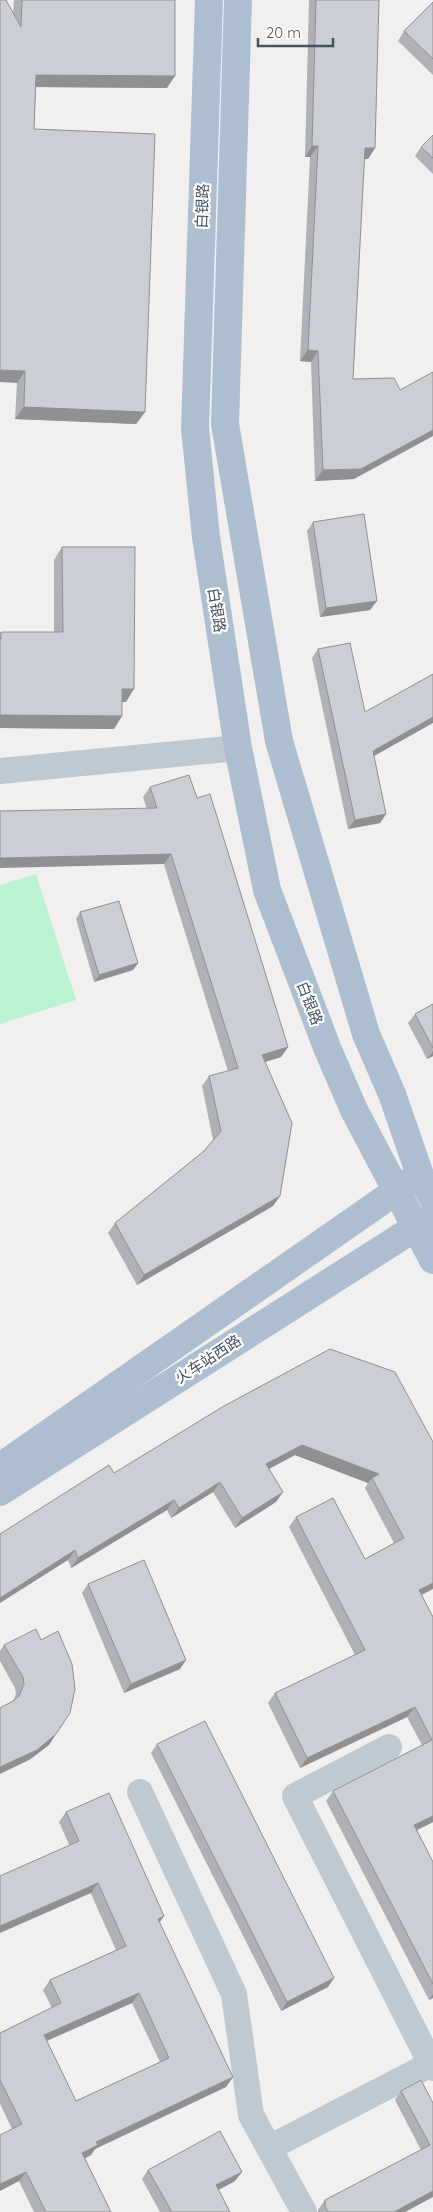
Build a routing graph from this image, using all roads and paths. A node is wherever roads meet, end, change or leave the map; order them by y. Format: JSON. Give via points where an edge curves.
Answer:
{"nodes":[{"id":1,"x":209,"y":0,"type":"edge"},
{"id":2,"x":238,"y":0,"type":"edge"},
{"id":3,"x":238,"y":748,"type":"junction"},
{"id":4,"x":0,"y":770,"type":"edge"},
{"id":5,"x":427,"y":1169,"type":"edge"},
{"id":6,"x":397,"y":1189,"type":"junction"},
{"id":7,"x":433,"y":1199,"type":"edge"},
{"id":8,"x":425,"y":1222,"type":"edge"},
{"id":9,"x":433,"y":1260,"type":"edge"},
{"id":10,"x":0,"y":1467,"type":"edge"},
{"id":11,"x":0,"y":1492,"type":"edge"},
{"id":12,"x":389,"y":1747,"type":"dead end"},
{"id":13,"x":140,"y":1792,"type":"dead end"},
{"id":14,"x":432,"y":2066,"type":"edge"},
{"id":15,"x":268,"y":2148,"type":"junction"},
{"id":16,"x":304,"y":2212,"type":"edge"}],
"edges":[{"from":1,"to":3,"type":"main road","name":"白银路","via":[[195,428],[206,537]]},
{"from":2,"to":5,"type":"main road","name":"白银路","via":[[225,424],[279,741],[366,1034]]},
{"from":3,"to":4,"type":"street"},
{"from":3,"to":6,"type":"main road","name":"白银路","via":[[267,890],[354,1110]]},
{"from":5,"to":6,"type":"main road","name":"火车站西路"},
{"from":5,"to":7,"type":"main road","name":"白银路"},
{"from":6,"to":8,"type":"main road","name":"白银路"},
{"from":6,"to":10,"type":"main road","name":"火车站西路"},
{"from":8,"to":9,"type":"main road","name":"白银路"},
{"from":8,"to":11,"type":"main road","name":"火车站西路"},
{"from":12,"to":14,"type":"street","via":[[294,1796]]},
{"from":13,"to":15,"type":"street","via":[[234,1994],[251,2115]]},
{"from":14,"to":15,"type":"street"},
{"from":15,"to":16,"type":"street"}]}
